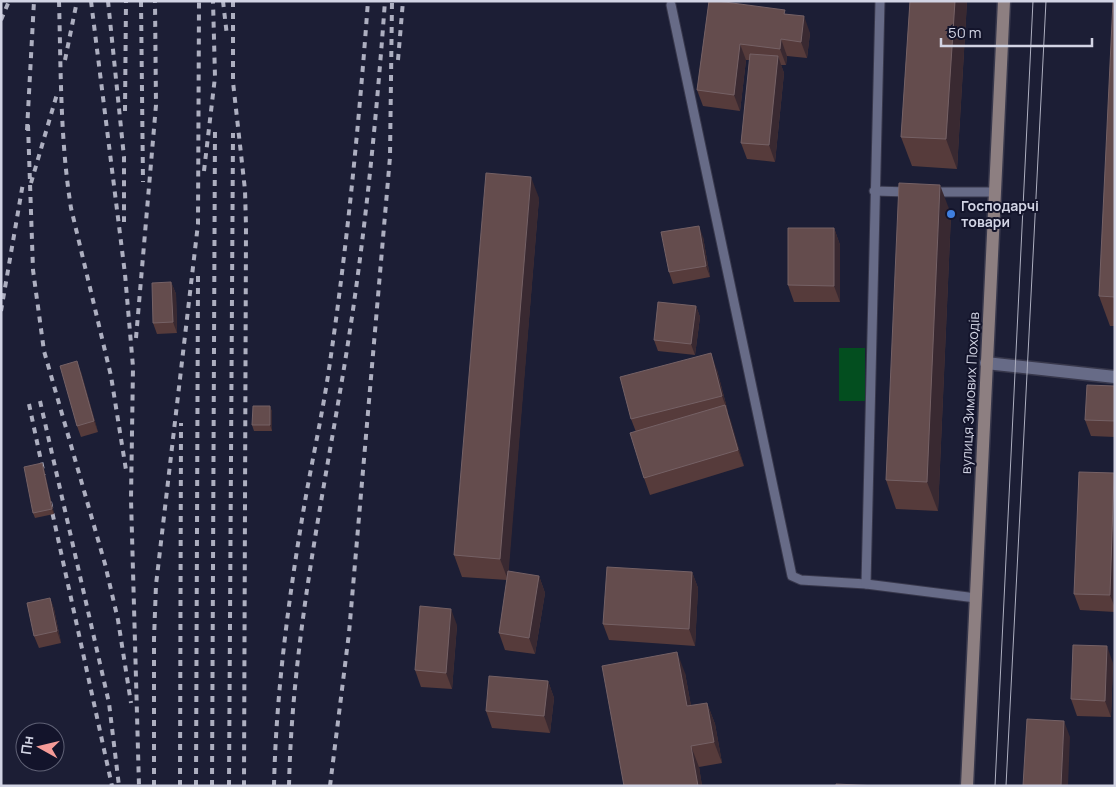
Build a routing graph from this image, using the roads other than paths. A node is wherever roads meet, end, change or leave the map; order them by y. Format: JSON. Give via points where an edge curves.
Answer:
{"nodes":[{"id":1,"x":880,"y":1,"type":"edge"},
{"id":2,"x":1004,"y":1,"type":"edge"},
{"id":3,"x":671,"y":5,"type":"dead end"},
{"id":4,"x":874,"y":191,"type":"junction"},
{"id":5,"x":914,"y":192,"type":"edge"},
{"id":6,"x":924,"y":192,"type":"edge"},
{"id":7,"x":994,"y":192,"type":"junction"},
{"id":8,"x":986,"y":363,"type":"junction"},
{"id":9,"x":1115,"y":377,"type":"edge"},
{"id":10,"x":866,"y":584,"type":"junction"},
{"id":11,"x":976,"y":598,"type":"junction"},
{"id":12,"x":966,"y":786,"type":"edge"}],
"edges":[{"from":1,"to":4,"type":"lane"},
{"from":2,"to":7,"type":"main road","name":"вулиця Зимових Походів"},
{"from":3,"to":10,"type":"lane","via":[[792,576],[801,580]]},
{"from":4,"to":5,"type":"lane"},
{"from":4,"to":10,"type":"lane"},
{"from":6,"to":7,"type":"lane"},
{"from":7,"to":8,"type":"main road","name":"вулиця Зимових Походів"},
{"from":8,"to":9,"type":"street"},
{"from":8,"to":11,"type":"main road","name":"вулиця Зимових Походів"},
{"from":10,"to":11,"type":"lane"},
{"from":11,"to":12,"type":"main road","name":"вулиця Зимових Походів"}]}
